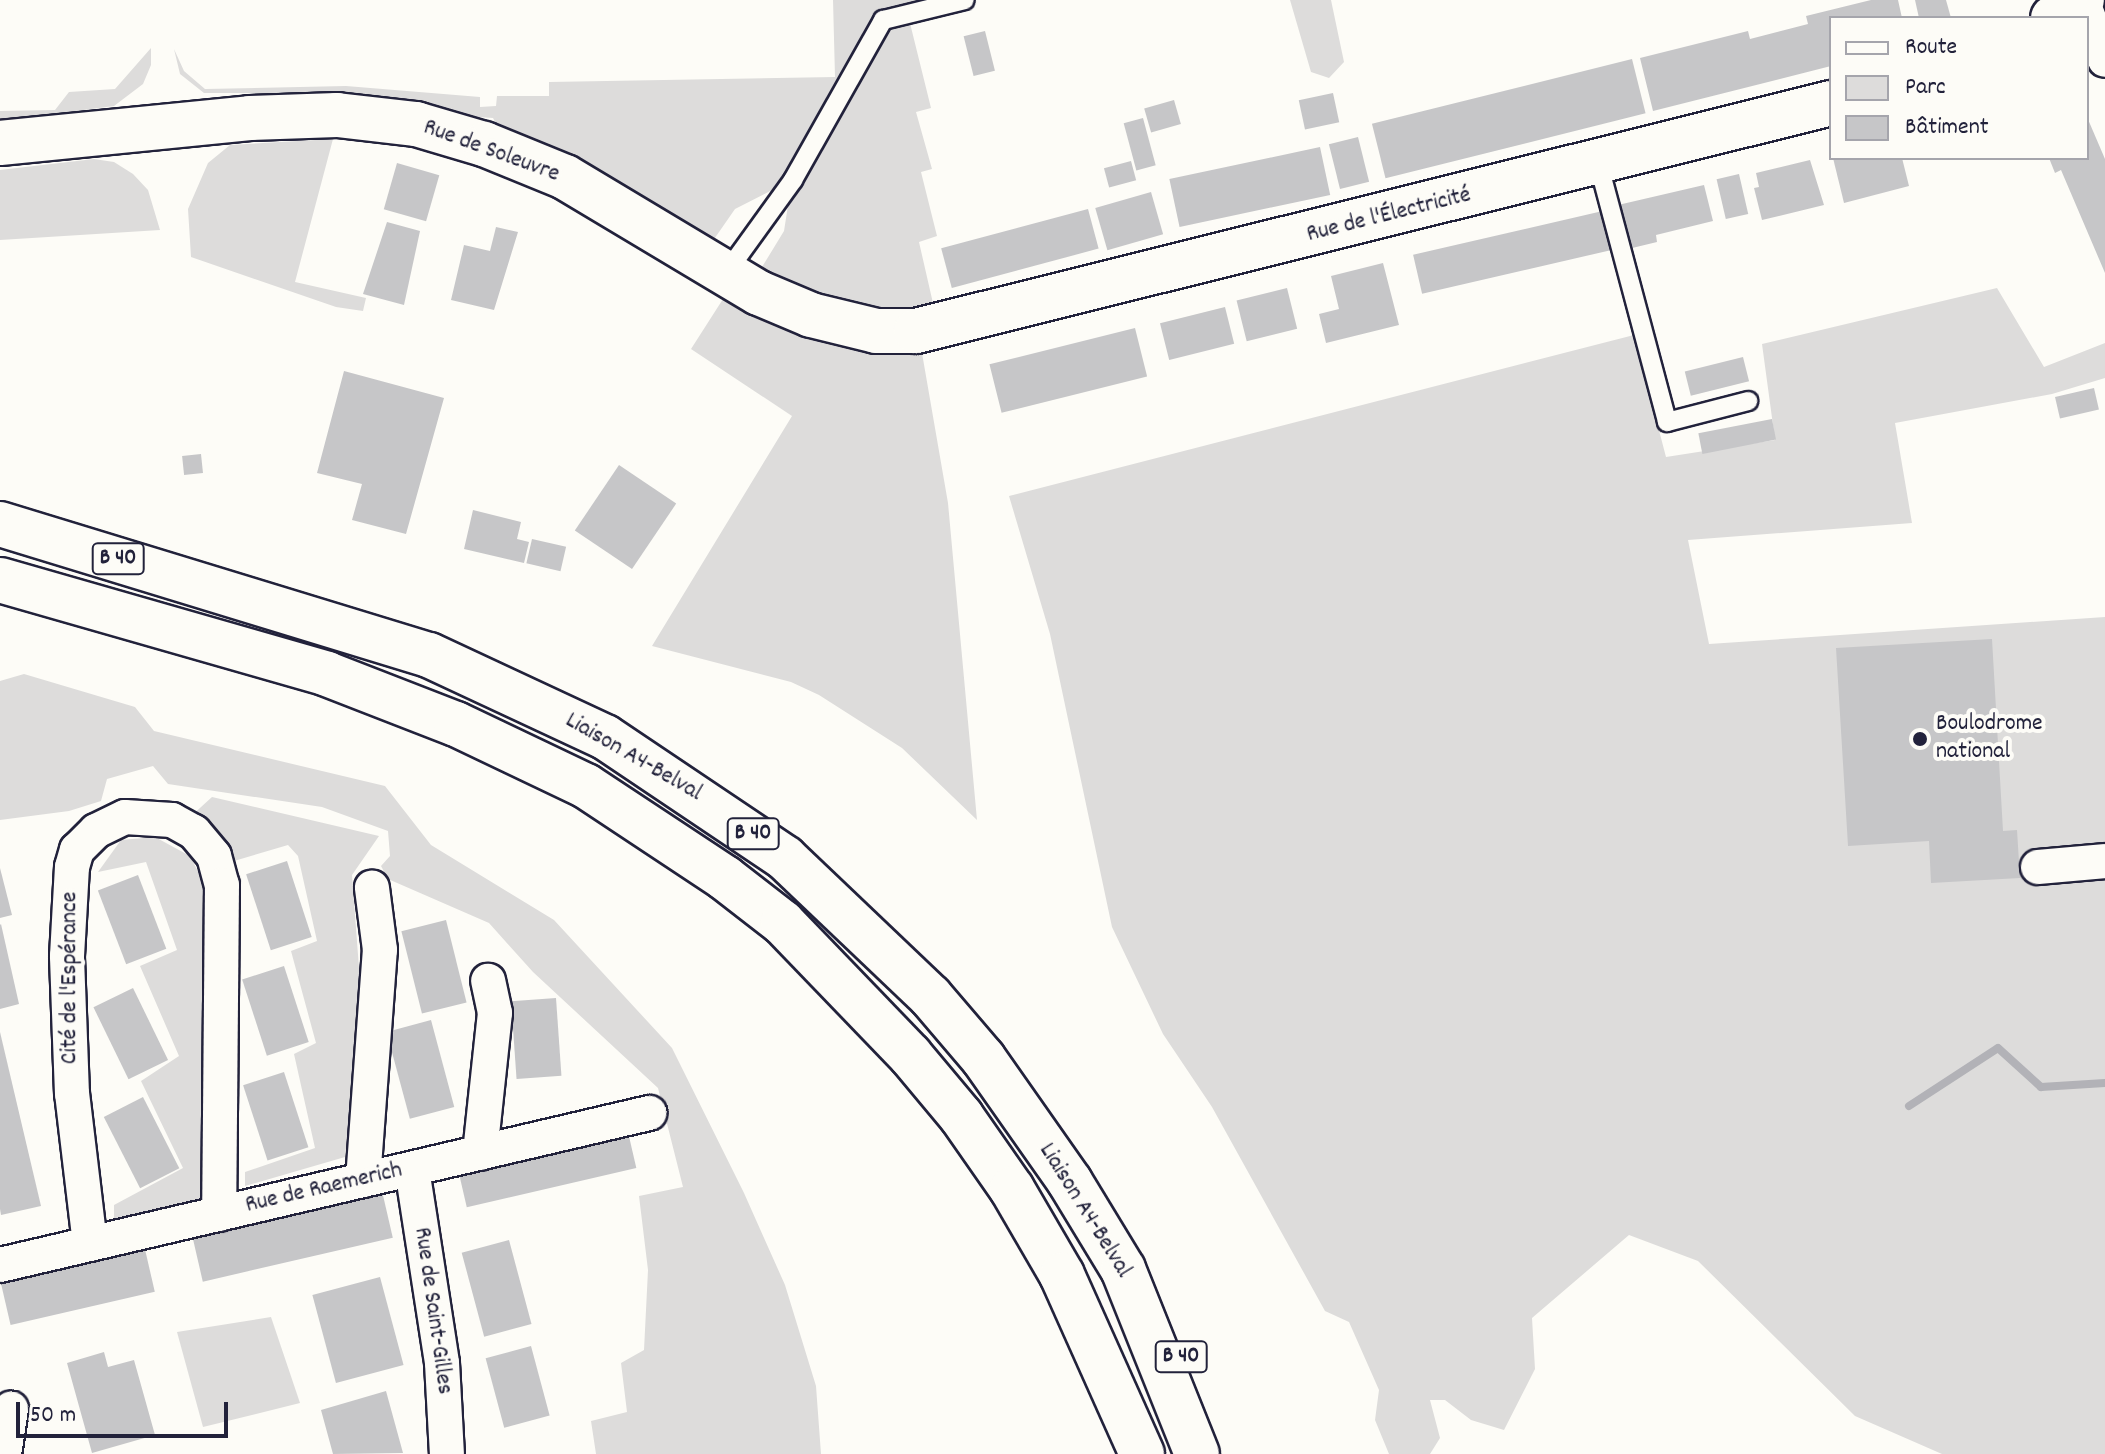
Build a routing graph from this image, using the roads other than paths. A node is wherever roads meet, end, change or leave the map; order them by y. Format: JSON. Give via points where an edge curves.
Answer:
{"nodes":[{"id":1,"x":965,"y":0,"type":"edge"},
{"id":2,"x":2082,"y":0,"type":"edge"},
{"id":3,"x":2056,"y":16,"type":"edge"},
{"id":4,"x":2089,"y":18,"type":"edge"},
{"id":5,"x":2105,"y":60,"type":"edge"},
{"id":6,"x":1829,"y":104,"type":"edge"},
{"id":7,"x":0,"y":143,"type":"edge"},
{"id":8,"x":1598,"y":162,"type":"junction"},
{"id":9,"x":726,"y":273,"type":"junction"},
{"id":10,"x":946,"y":327,"type":"joint"},
{"id":11,"x":1748,"y":401,"type":"dead end"},
{"id":12,"x":0,"y":524,"type":"edge"},
{"id":13,"x":0,"y":580,"type":"edge"},
{"id":14,"x":2105,"y":861,"type":"edge"},
{"id":15,"x":2038,"y":867,"type":"dead end"},
{"id":16,"x":372,"y":888,"type":"dead end"},
{"id":17,"x":488,"y":981,"type":"dead end"},
{"id":18,"x":649,"y":1113,"type":"dead end"},
{"id":19,"x":480,"y":1153,"type":"junction"},
{"id":20,"x":412,"y":1169,"type":"junction"},
{"id":21,"x":363,"y":1180,"type":"junction"},
{"id":22,"x":219,"y":1214,"type":"junction"},
{"id":23,"x":90,"y":1244,"type":"junction"},
{"id":24,"x":0,"y":1265,"type":"edge"},
{"id":25,"x":1123,"y":1269,"type":"junction"},
{"id":26,"x":1062,"y":1275,"type":"junction"},
{"id":27,"x":11,"y":1409,"type":"dead end"},
{"id":28,"x":4,"y":1454,"type":"edge"},
{"id":29,"x":447,"y":1454,"type":"edge"},
{"id":30,"x":1118,"y":1454,"type":"edge"},
{"id":31,"x":1142,"y":1454,"type":"edge"},
{"id":32,"x":1197,"y":1454,"type":"edge"},
{"id":33,"x":1221,"y":1454,"type":"edge"}],
"edges":[{"from":1,"to":9,"type":"lane","via":[[883,20],[793,180]]},
{"from":2,"to":3,"type":"main road"},
{"from":4,"to":5,"type":"street"},
{"from":6,"to":8,"type":"main road","name":"Rue de l'Électricité"},
{"from":7,"to":9,"type":"main road","name":"Rue de Soleuvre","via":[[250,118],[337,115],[416,124],[565,177]]},
{"from":8,"to":10,"type":"main road","name":"Rue de l'Électricité"},
{"from":8,"to":11,"type":"lane","via":[[1667,422]]},
{"from":9,"to":10,"type":"main road","name":"Rue de Soleuvre","via":[[811,315],[876,331]]},
{"from":12,"to":25,"type":"main road","name":"Liaison A4-Belval","number":"B 40","via":[[429,655],[653,766],[785,858],[866,930],[983,1058]]},
{"from":13,"to":26,"type":"main road","name":"Liaison A4-Belval","number":"B 40","via":[[327,674],[526,755],[586,786],[783,923],[910,1055],[1012,1189]]},
{"from":14,"to":15,"type":"street"},
{"from":16,"to":21,"type":"street","via":[[380,950]]},
{"from":17,"to":19,"type":"street","via":[[495,1013]]},
{"from":18,"to":19,"type":"street","name":"Rue de Raemerich"},
{"from":19,"to":20,"type":"street","name":"Rue de Raemerich"},
{"from":20,"to":21,"type":"street","name":"Rue de Raemerich"},
{"from":20,"to":29,"type":"street","name":"Rue de Saint-Gilles","via":[[442,1363]]},
{"from":21,"to":22,"type":"street","name":"Rue de Raemerich"},
{"from":22,"to":23,"type":"street","name":"Rue de Raemerich"},
{"from":22,"to":23,"type":"street","name":"Cité de l'Espérance","via":[[222,885],[214,856],[194,832],[172,820],[125,817],[96,831],[77,850],[72,867],[67,956],[72,1094]]},
{"from":23,"to":24,"type":"street","name":"Rue de Raemerich"},
{"from":25,"to":32,"type":"main road","name":"Liaison A4-Belval","number":"B 40"},
{"from":25,"to":33,"type":"main road","number":"B 40","via":[[1187,1365]]},
{"from":26,"to":30,"type":"main road","number":"B 40","via":[[1077,1347]]},
{"from":26,"to":31,"type":"main road","name":"Liaison A4-Belval","number":"B 40"},
{"from":27,"to":28,"type":"street"}]}
